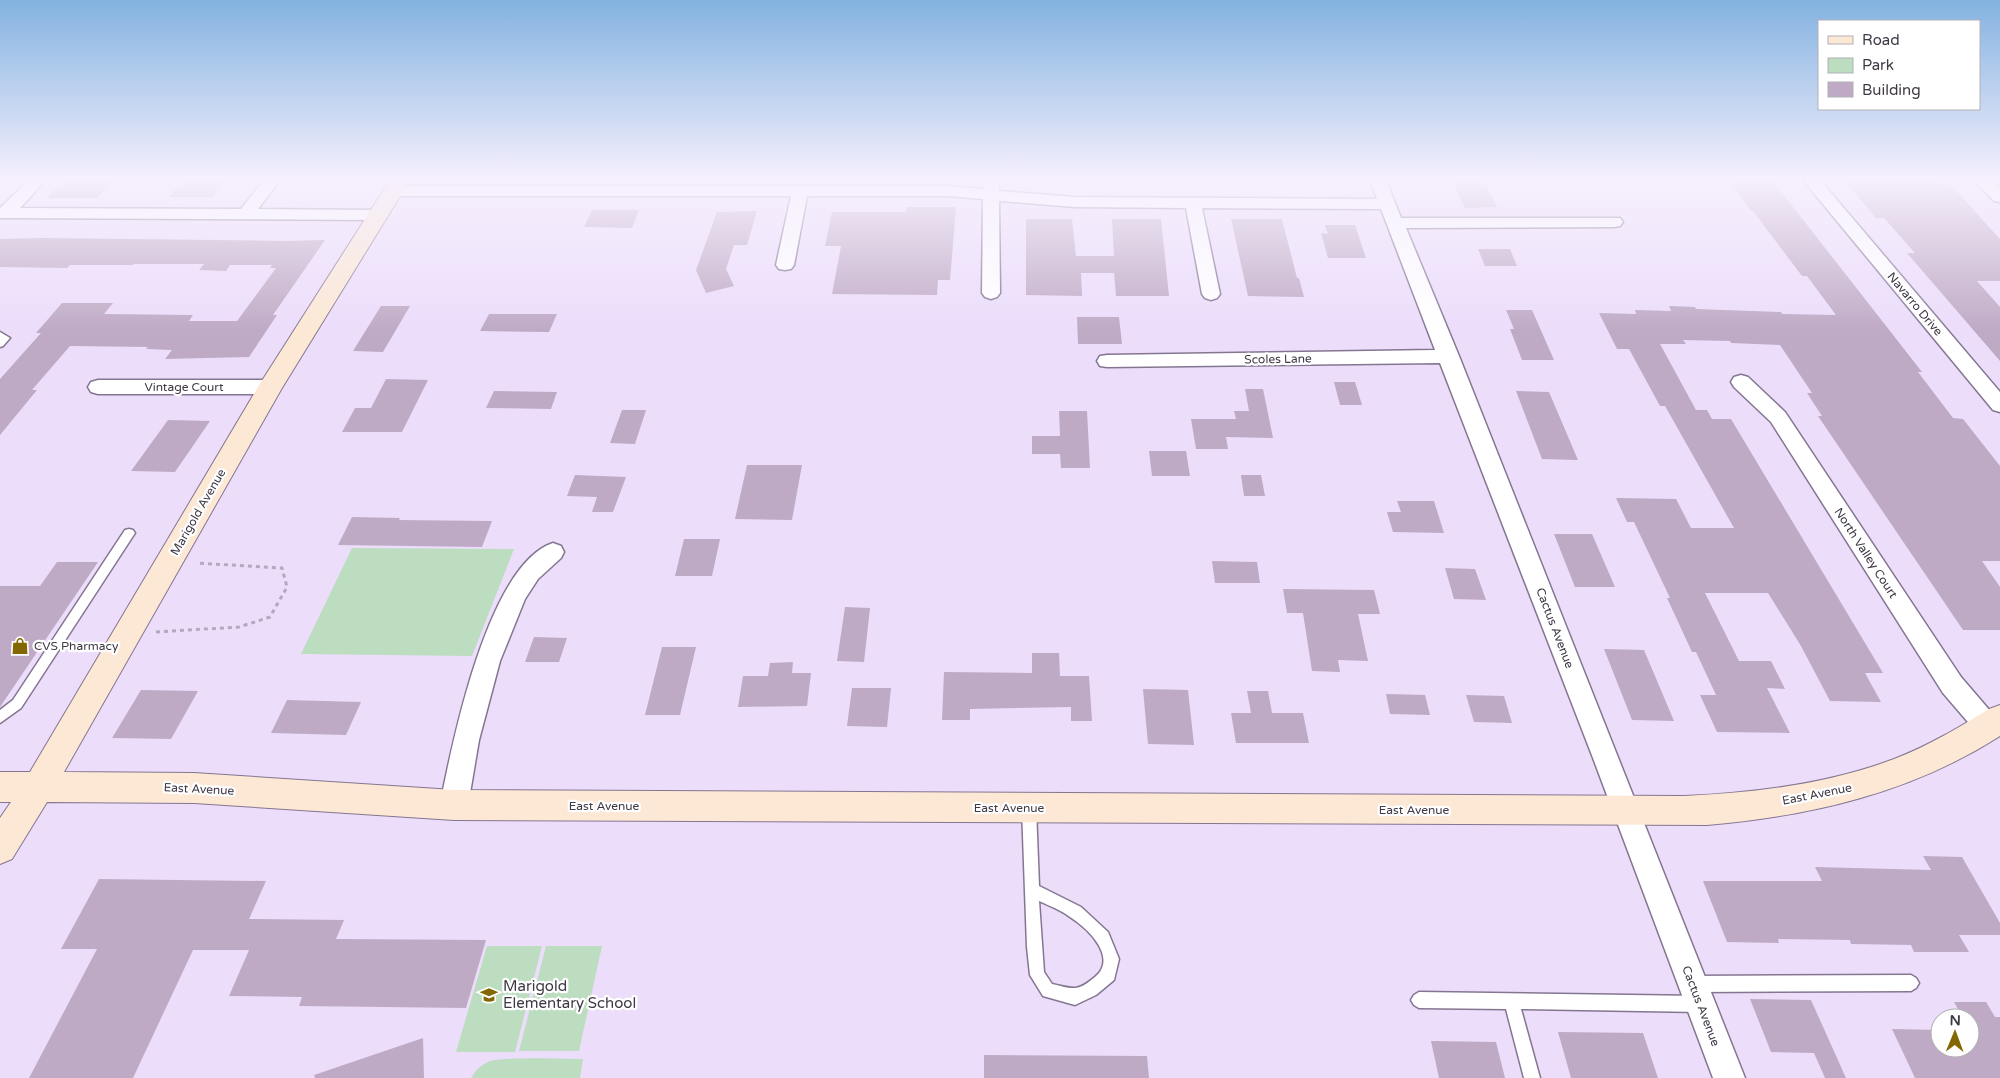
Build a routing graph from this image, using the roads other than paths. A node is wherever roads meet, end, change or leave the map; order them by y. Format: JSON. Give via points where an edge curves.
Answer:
{"nodes":[{"id":1,"x":368,"y":230,"type":"edge"},
{"id":2,"x":792,"y":230,"type":"edge"},
{"id":3,"x":991,"y":230,"type":"edge"},
{"id":4,"x":1198,"y":230,"type":"edge"},
{"id":5,"x":1398,"y":230,"type":"edge"},
{"id":6,"x":1853,"y":230,"type":"edge"},
{"id":7,"x":785,"y":265,"type":"dead end"},
{"id":8,"x":991,"y":293,"type":"dead end"},
{"id":9,"x":1211,"y":294,"type":"dead end"},
{"id":10,"x":0,"y":335,"type":"edge"},
{"id":11,"x":0,"y":344,"type":"edge"},
{"id":12,"x":1448,"y":356,"type":"junction"},
{"id":13,"x":1107,"y":362,"type":"dead end"},
{"id":14,"x":1741,"y":382,"type":"dead end"},
{"id":15,"x":98,"y":387,"type":"dead end"},
{"id":16,"x":270,"y":388,"type":"junction"},
{"id":17,"x":2000,"y":405,"type":"edge"},
{"id":18,"x":129,"y":533,"type":"dead end"},
{"id":19,"x":553,"y":552,"type":"dead end"},
{"id":20,"x":0,"y":717,"type":"edge"},
{"id":21,"x":1994,"y":723,"type":"edge"},
{"id":22,"x":0,"y":787,"type":"edge"},
{"id":23,"x":38,"y":788,"type":"junction"},
{"id":24,"x":454,"y":805,"type":"junction"},
{"id":25,"x":1029,"y":808,"type":"junction"},
{"id":26,"x":1626,"y":811,"type":"junction"},
{"id":27,"x":0,"y":848,"type":"edge"},
{"id":28,"x":1033,"y":890,"type":"junction"},
{"id":29,"x":1910,"y":983,"type":"dead end"},
{"id":30,"x":1697,"y":994,"type":"junction"},
{"id":31,"x":1419,"y":1000,"type":"dead end"},
{"id":32,"x":1511,"y":1001,"type":"junction"},
{"id":33,"x":1532,"y":1078,"type":"edge"},
{"id":34,"x":1729,"y":1078,"type":"edge"}],
"edges":[{"from":1,"to":16,"type":"main road","name":"Marigold Avenue"},
{"from":2,"to":7,"type":"street"},
{"from":3,"to":8,"type":"street"},
{"from":4,"to":9,"type":"street"},
{"from":5,"to":12,"type":"street","name":"Cactus Avenue"},
{"from":6,"to":17,"type":"street","name":"Navarro Drive"},
{"from":10,"to":11,"type":"lane","via":[[5,338]]},
{"from":12,"to":13,"type":"street","name":"Scoles Lane"},
{"from":12,"to":26,"type":"street","name":"Cactus Avenue"},
{"from":14,"to":21,"type":"street","name":"North Valley Court","via":[[1778,417],[1952,685]]},
{"from":15,"to":16,"type":"street","name":"Vintage Court"},
{"from":16,"to":23,"type":"main road","name":"Marigold Avenue"},
{"from":18,"to":20,"type":"lane","via":[[17,704]]},
{"from":19,"to":24,"type":"street","via":[[530,573],[515,596],[488,661],[466,740]]},
{"from":21,"to":26,"type":"main road","name":"East Avenue","via":[[1925,762],[1869,784],[1804,799],[1717,810]]},
{"from":22,"to":23,"type":"main road","name":"East Avenue"},
{"from":23,"to":24,"type":"main road","name":"East Avenue","via":[[194,788]]},
{"from":23,"to":27,"type":"main road","name":"Marigold Avenue"},
{"from":24,"to":25,"type":"main road","name":"East Avenue"},
{"from":25,"to":26,"type":"main road","name":"East Avenue"},
{"from":25,"to":28,"type":"lane"},
{"from":26,"to":30,"type":"street","name":"Cactus Avenue"},
{"from":28,"to":28,"type":"lane","via":[[1037,975],[1048,991],[1075,997],[1091,990],[1109,975],[1112,959],[1103,936],[1076,912]]},
{"from":29,"to":30,"type":"lane"},
{"from":30,"to":32,"type":"lane"},
{"from":30,"to":34,"type":"street","name":"Cactus Avenue"},
{"from":31,"to":32,"type":"lane"},
{"from":32,"to":33,"type":"lane"}]}
